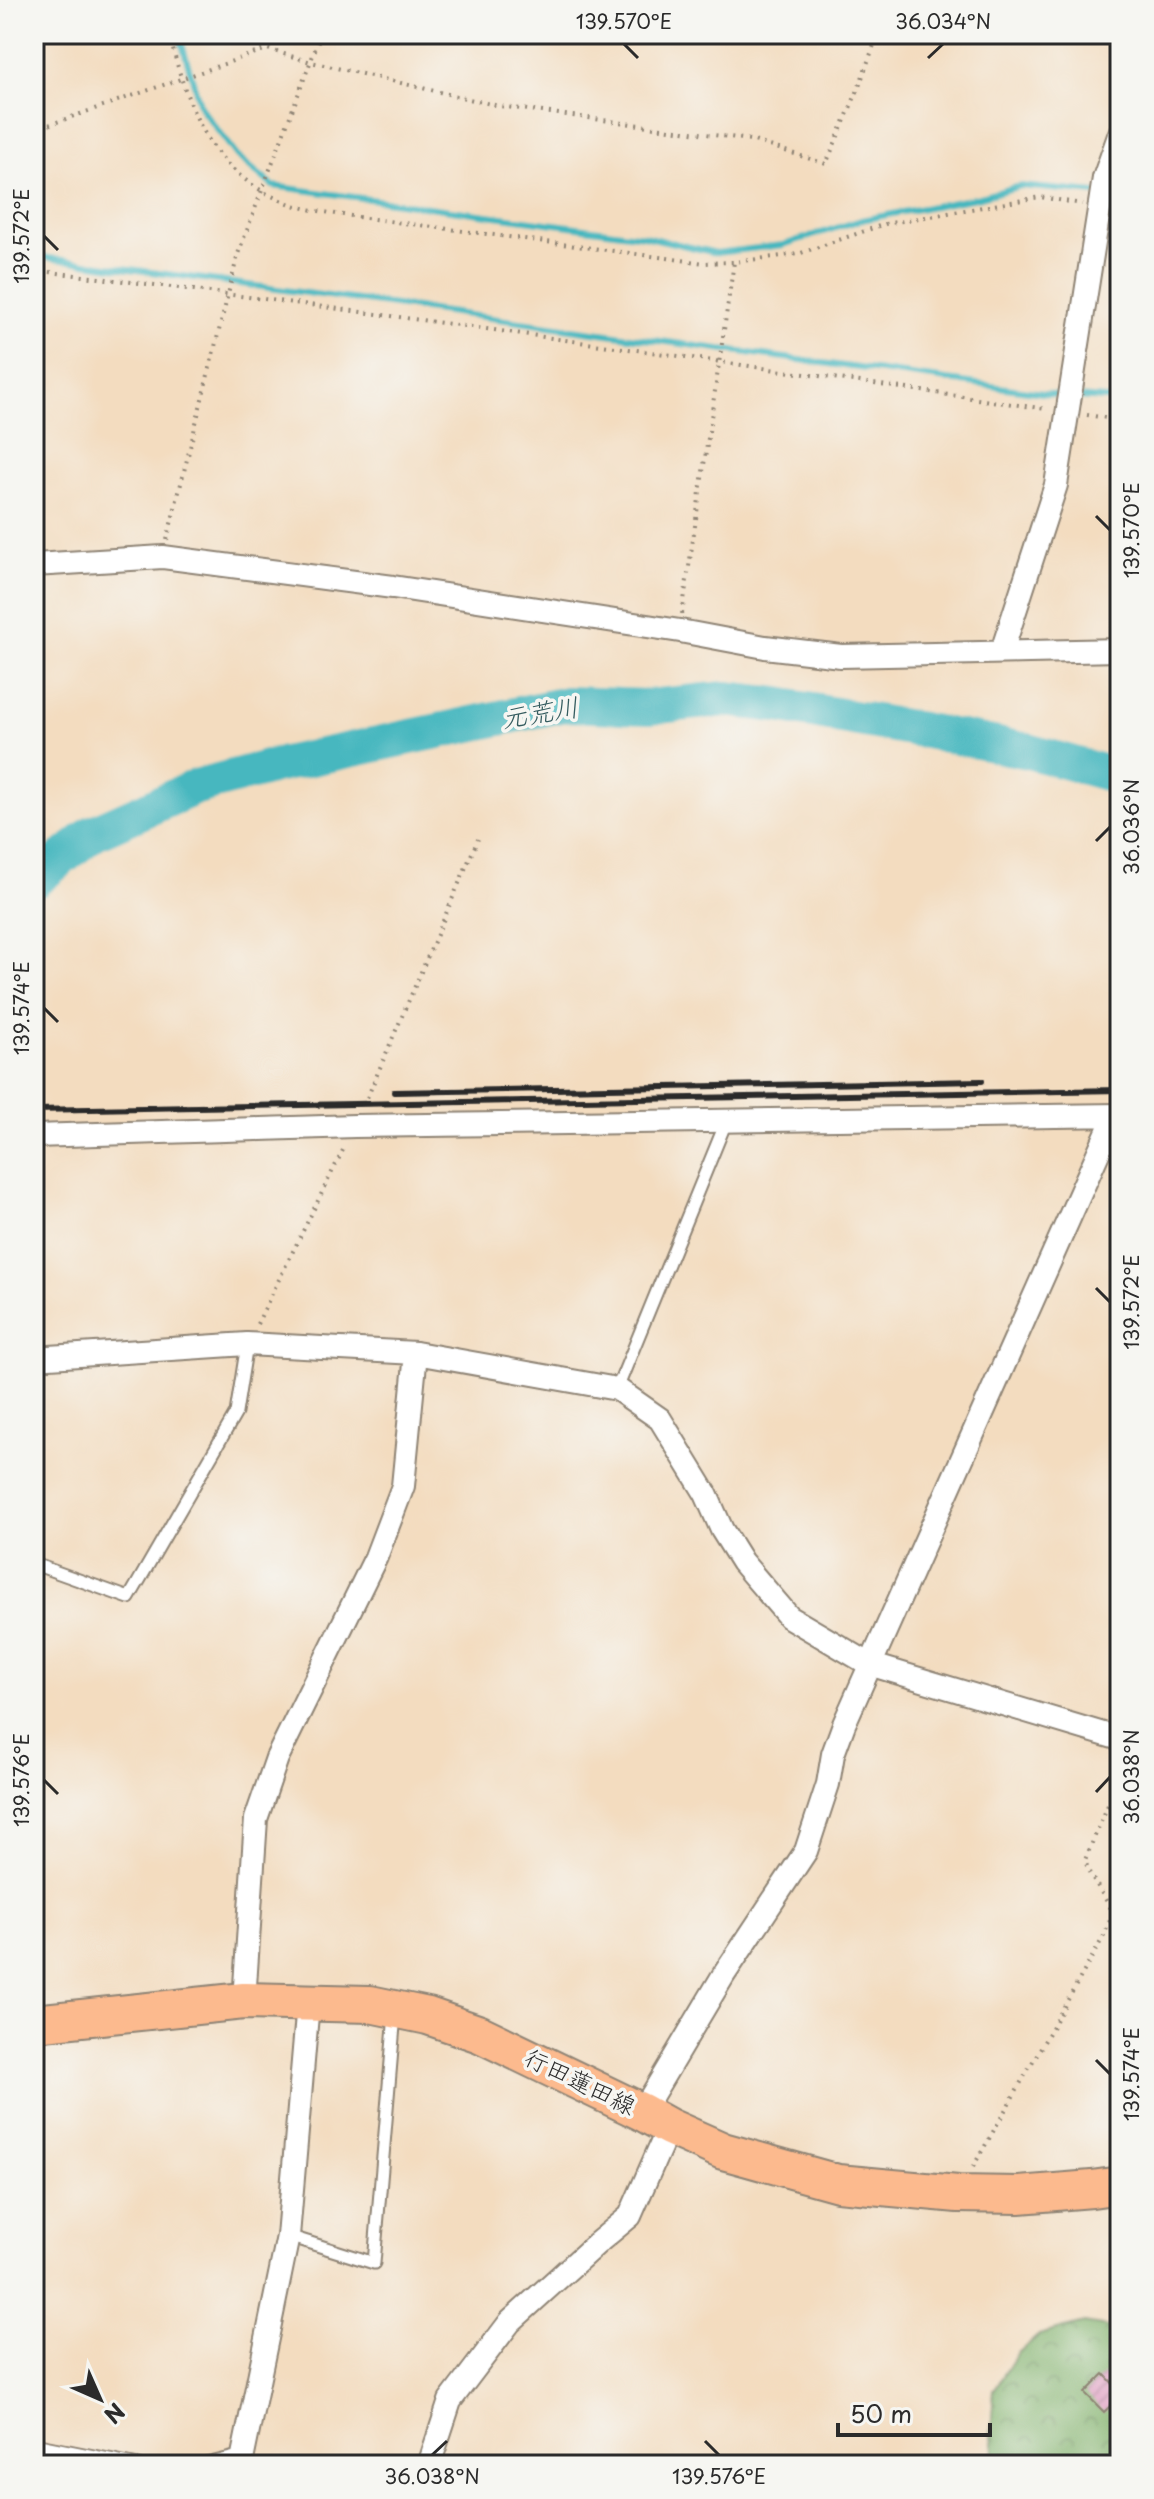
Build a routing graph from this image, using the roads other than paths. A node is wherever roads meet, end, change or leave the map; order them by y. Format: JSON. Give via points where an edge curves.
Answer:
{"nodes":[{"id":1,"x":1120,"y":133,"type":"edge"},
{"id":2,"x":34,"y":565,"type":"edge"},
{"id":3,"x":1120,"y":650,"type":"edge"},
{"id":4,"x":1002,"y":651,"type":"junction"},
{"id":5,"x":1118,"y":1115,"type":"edge"},
{"id":6,"x":726,"y":1122,"type":"junction"},
{"id":7,"x":34,"y":1136,"type":"edge"},
{"id":8,"x":247,"y":1344,"type":"junction"},
{"id":9,"x":416,"y":1353,"type":"junction"},
{"id":10,"x":34,"y":1358,"type":"edge"},
{"id":11,"x":617,"y":1389,"type":"junction"},
{"id":12,"x":34,"y":1564,"type":"edge"},
{"id":13,"x":869,"y":1664,"type":"junction"},
{"id":14,"x":1120,"y":1739,"type":"edge"},
{"id":15,"x":244,"y":2001,"type":"junction"},
{"id":16,"x":308,"y":2003,"type":"junction"},
{"id":17,"x":396,"y":2009,"type":"junction"},
{"id":18,"x":34,"y":2023,"type":"edge"},
{"id":19,"x":656,"y":2120,"type":"junction"},
{"id":20,"x":1120,"y":2185,"type":"edge"},
{"id":21,"x":288,"y":2236,"type":"junction"},
{"id":22,"x":34,"y":2444,"type":"edge"},
{"id":23,"x":242,"y":2460,"type":"edge"},
{"id":24,"x":139,"y":2465,"type":"edge"},
{"id":25,"x":202,"y":2465,"type":"edge"},
{"id":26,"x":429,"y":2465,"type":"edge"}],
"edges":[{"from":1,"to":4,"type":"street","via":[[1104,178],[1056,485]]},
{"from":2,"to":4,"type":"street","via":[[163,557],[841,656]]},
{"from":3,"to":4,"type":"street"},
{"from":5,"to":6,"type":"street"},
{"from":5,"to":13,"type":"street"},
{"from":6,"to":7,"type":"street"},
{"from":6,"to":11,"type":"lane"},
{"from":8,"to":9,"type":"street"},
{"from":8,"to":10,"type":"street"},
{"from":8,"to":12,"type":"lane","via":[[236,1413],[129,1598]]},
{"from":9,"to":11,"type":"street"},
{"from":9,"to":15,"type":"street","via":[[403,1486],[376,1557],[277,1758],[256,1819]]},
{"from":11,"to":13,"type":"street","via":[[660,1419],[742,1562],[789,1617]]},
{"from":13,"to":14,"type":"street"},
{"from":13,"to":19,"type":"street","via":[[833,1754],[806,1851],[723,1976]]},
{"from":15,"to":16,"type":"main road","name":"行田蓮田線"},
{"from":15,"to":18,"type":"main road","name":"行田蓮田線"},
{"from":16,"to":17,"type":"main road","name":"行田蓮田線"},
{"from":16,"to":21,"type":"street"},
{"from":17,"to":19,"type":"main road","name":"行田蓮田線","via":[[480,2034]]},
{"from":17,"to":21,"type":"lane","via":[[374,2263]]},
{"from":19,"to":20,"type":"main road","name":"行田蓮田線","via":[[723,2151],[838,2183],[1019,2195]]},
{"from":19,"to":26,"type":"street","via":[[630,2216],[510,2322],[450,2401]]},
{"from":21,"to":23,"type":"street"},
{"from":22,"to":24,"type":"lane"},
{"from":23,"to":25,"type":"lane"}]}
